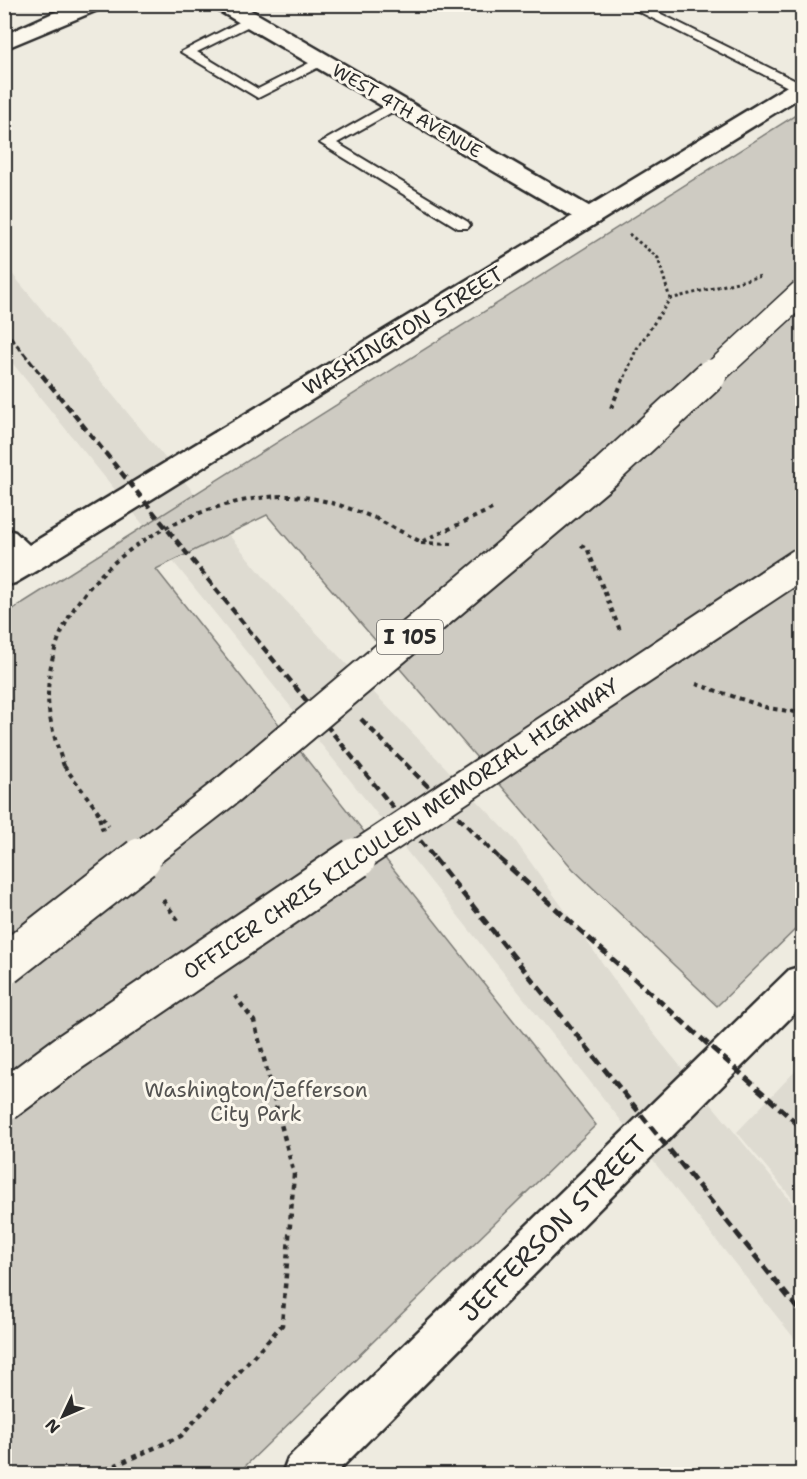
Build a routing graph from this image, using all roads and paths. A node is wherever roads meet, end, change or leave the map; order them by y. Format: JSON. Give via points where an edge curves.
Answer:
{"nodes":[{"id":1,"x":92,"y":4,"type":"edge"},
{"id":2,"x":224,"y":4,"type":"edge"},
{"id":3,"x":630,"y":4,"type":"edge"},
{"id":4,"x":251,"y":20,"type":"junction"},
{"id":5,"x":4,"y":43,"type":"edge"},
{"id":6,"x":322,"y":62,"type":"junction"},
{"id":7,"x":802,"y":88,"type":"edge"},
{"id":8,"x":396,"y":104,"type":"junction"},
{"id":9,"x":590,"y":217,"type":"junction"},
{"id":10,"x":463,"y":225,"type":"dead end"},
{"id":11,"x":763,"y":276,"type":"dead end"},
{"id":12,"x":802,"y":292,"type":"edge"},
{"id":13,"x":670,"y":299,"type":"junction"},
{"id":14,"x":609,"y":413,"type":"dead end"},
{"id":15,"x":500,"y":503,"type":"dead end"},
{"id":16,"x":4,"y":540,"type":"edge"},
{"id":17,"x":421,"y":543,"type":"junction"},
{"id":18,"x":457,"y":543,"type":"dead end"},
{"id":19,"x":577,"y":543,"type":"dead end"},
{"id":20,"x":802,"y":563,"type":"edge"},
{"id":21,"x":16,"y":568,"type":"edge"},
{"id":22,"x":9,"y":607,"type":"dead end"},
{"id":23,"x":4,"y":624,"type":"edge"},
{"id":24,"x":622,"y":637,"type":"dead end"},
{"id":25,"x":695,"y":684,"type":"dead end"},
{"id":26,"x":802,"y":713,"type":"edge"},
{"id":27,"x":97,"y":810,"type":"junction"},
{"id":28,"x":111,"y":829,"type":"dead end"},
{"id":29,"x":105,"y":839,"type":"dead end"},
{"id":30,"x":161,"y":896,"type":"dead end"},
{"id":31,"x":182,"y":925,"type":"dead end"},
{"id":32,"x":4,"y":965,"type":"edge"},
{"id":33,"x":802,"y":982,"type":"edge"},
{"id":34,"x":232,"y":993,"type":"dead end"},
{"id":35,"x":4,"y":1101,"type":"edge"},
{"id":36,"x":96,"y":1474,"type":"edge"},
{"id":37,"x":304,"y":1474,"type":"edge"}],
"edges":[{"from":1,"to":5,"type":"main road"},
{"from":2,"to":4,"type":"main road","name":"WEST 4TH AVENUE"},
{"from":3,"to":7,"type":"lane"},
{"from":4,"to":6,"type":"main road","name":"WEST 4TH AVENUE"},
{"from":4,"to":6,"type":"lane","via":[[187,52],[258,94]]},
{"from":6,"to":8,"type":"main road","name":"WEST 4TH AVENUE"},
{"from":7,"to":9,"type":"main road","name":"WASHINGTON STREET"},
{"from":8,"to":9,"type":"main road","name":"WEST 4TH AVENUE"},
{"from":8,"to":10,"type":"lane","via":[[327,143]]},
{"from":9,"to":13,"type":"path","via":[[628,234],[658,258]]},
{"from":9,"to":21,"type":"main road","name":"WASHINGTON STREET"},
{"from":11,"to":13,"type":"path"},
{"from":12,"to":32,"type":"main road","number":"I 105","bridge":true,"via":[[579,495],[229,789]]},
{"from":13,"to":14,"type":"path","via":[[636,350]]},
{"from":15,"to":17,"type":"path"},
{"from":16,"to":21,"type":"main road"},
{"from":17,"to":18,"type":"path"},
{"from":17,"to":27,"type":"path","bridge":true,"via":[[375,518],[336,504],[282,496],[223,507],[179,522],[126,554],[81,597],[54,658],[48,682],[51,728],[64,766]]},
{"from":19,"to":24,"type":"path","via":[[587,549]]},
{"from":20,"to":35,"type":"main road","name":"OFFICER CHRIS KILCULLEN MEMORIAL HIGHWAY","bridge":true,"via":[[296,898]]},
{"from":22,"to":23,"type":"path"},
{"from":25,"to":26,"type":"path","via":[[768,708]]},
{"from":27,"to":28,"type":"path"},
{"from":27,"to":29,"type":"path"},
{"from":30,"to":31,"type":"path"},
{"from":33,"to":37,"type":"main road","name":"JEFFERSON STREET"},
{"from":34,"to":36,"type":"path","via":[[254,1022],[294,1174],[282,1325],[181,1436]]}]}
